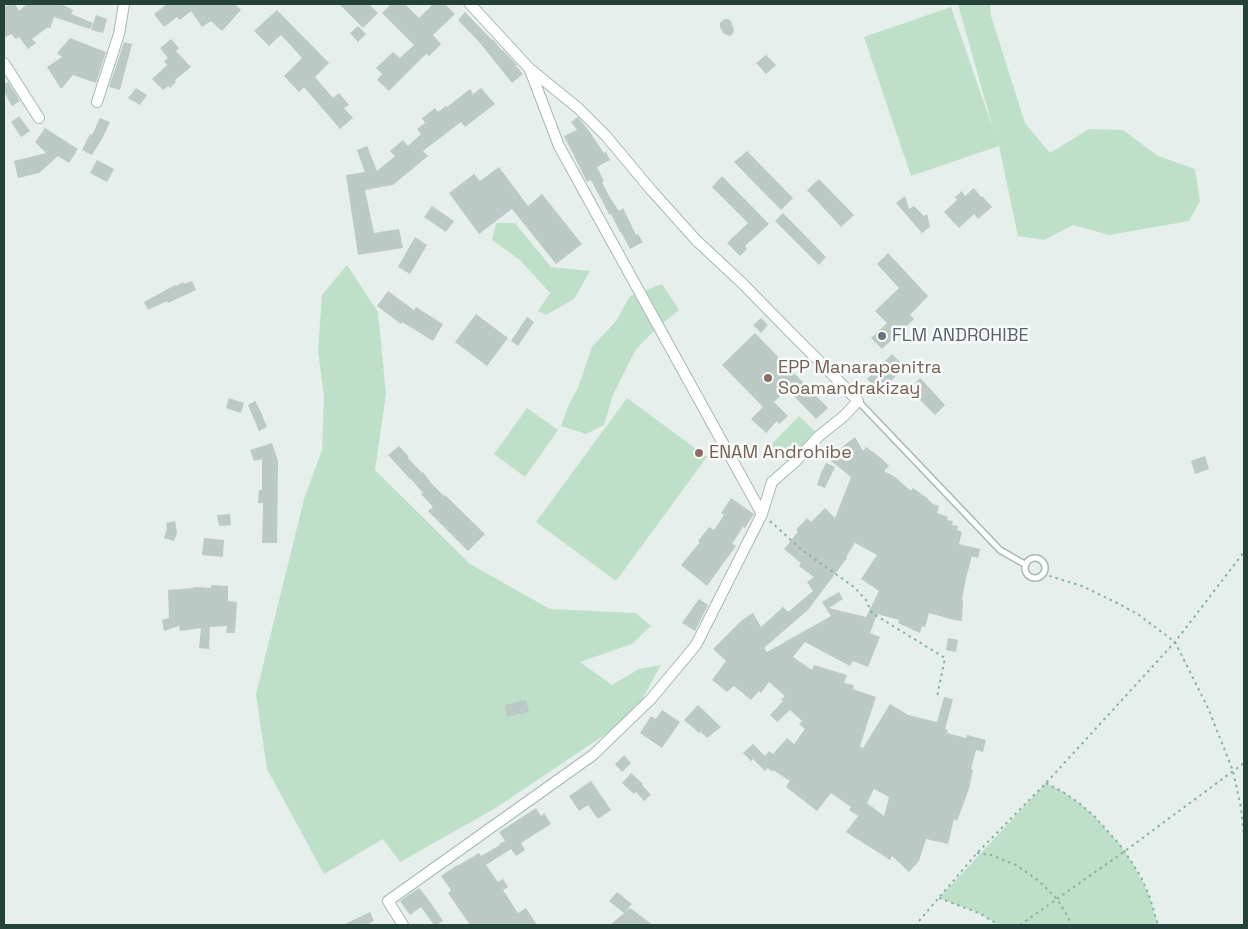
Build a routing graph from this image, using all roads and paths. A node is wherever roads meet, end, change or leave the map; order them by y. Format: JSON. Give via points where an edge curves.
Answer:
{"nodes":[{"id":1,"x":124,"y":4,"type":"edge"},
{"id":2,"x":470,"y":4,"type":"edge"},
{"id":3,"x":4,"y":63,"type":"edge"},
{"id":4,"x":530,"y":69,"type":"junction"},
{"id":5,"x":97,"y":102,"type":"dead end"},
{"id":6,"x":39,"y":118,"type":"dead end"},
{"id":7,"x":858,"y":401,"type":"junction"},
{"id":8,"x":762,"y":514,"type":"junction"},
{"id":9,"x":1244,"y":552,"type":"edge"},
{"id":10,"x":1026,"y":565,"type":"junction"},
{"id":11,"x":1043,"y":574,"type":"junction"},
{"id":12,"x":1175,"y":642,"type":"junction"},
{"id":13,"x":937,"y":698,"type":"dead end"},
{"id":14,"x":1244,"y":763,"type":"edge"},
{"id":15,"x":1233,"y":771,"type":"junction"},
{"id":16,"x":1046,"y":783,"type":"junction"},
{"id":17,"x":1244,"y":836,"type":"edge"},
{"id":18,"x":1125,"y":851,"type":"junction"},
{"id":19,"x":978,"y":853,"type":"junction"},
{"id":20,"x":939,"y":898,"type":"junction"},
{"id":21,"x":1057,"y":899,"type":"junction"},
{"id":22,"x":919,"y":921,"type":"dead end"},
{"id":23,"x":403,"y":925,"type":"edge"},
{"id":24,"x":998,"y":925,"type":"edge"},
{"id":25,"x":1020,"y":925,"type":"edge"},
{"id":26,"x":1072,"y":925,"type":"edge"},
{"id":27,"x":1158,"y":925,"type":"edge"}],
"edges":[{"from":1,"to":5,"type":"street","via":[[119,34]]},
{"from":2,"to":4,"type":"street"},
{"from":3,"to":6,"type":"street"},
{"from":4,"to":7,"type":"street","via":[[606,136],[696,240]]},
{"from":4,"to":8,"type":"street","via":[[559,146]]},
{"from":7,"to":8,"type":"street","via":[[772,482]]},
{"from":7,"to":10,"type":"lane","via":[[1000,550]]},
{"from":8,"to":13,"type":"path","via":[[802,550],[854,587],[872,612],[946,658]]},
{"from":8,"to":23,"type":"street","via":[[696,644],[651,699],[593,755],[388,901]]},
{"from":9,"to":12,"type":"path"},
{"from":10,"to":11,"type":"lane","via":[[1026,573],[1032,577]]},
{"from":10,"to":11,"type":"lane","via":[[1030,559],[1038,558],[1045,566]]},
{"from":11,"to":12,"type":"path","via":[[1082,586],[1119,604]]},
{"from":12,"to":15,"type":"path","via":[[1208,708]]},
{"from":12,"to":16,"type":"path"},
{"from":14,"to":15,"type":"path"},
{"from":15,"to":17,"type":"path"},
{"from":15,"to":18,"type":"path"},
{"from":16,"to":18,"type":"path","via":[[1079,803]]},
{"from":16,"to":19,"type":"path"},
{"from":18,"to":21,"type":"path"},
{"from":18,"to":27,"type":"path","via":[[1141,877]]},
{"from":19,"to":20,"type":"path"},
{"from":19,"to":21,"type":"path","via":[[1016,865]]},
{"from":20,"to":22,"type":"path"},
{"from":20,"to":24,"type":"path","via":[[979,913]]},
{"from":21,"to":25,"type":"path"},
{"from":21,"to":26,"type":"path"}]}
